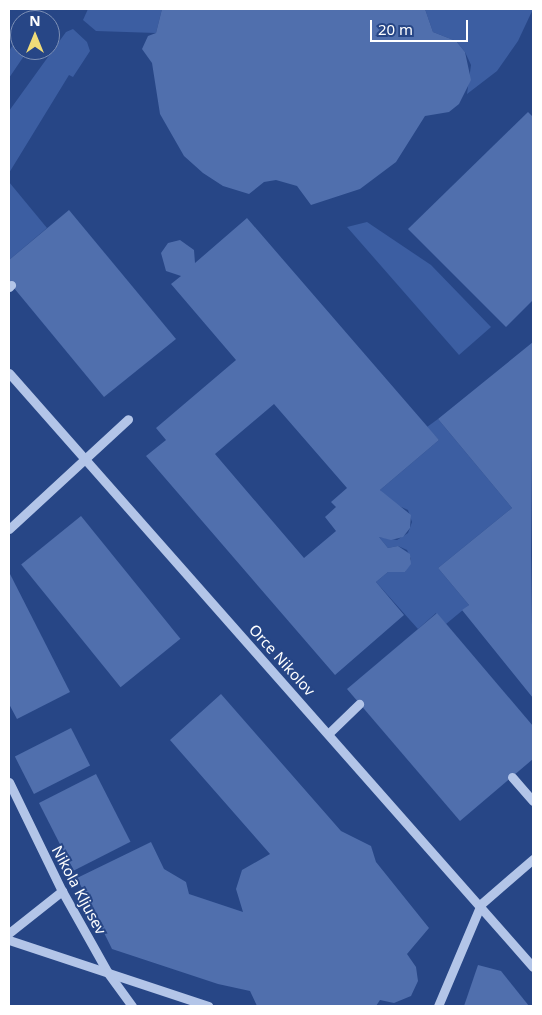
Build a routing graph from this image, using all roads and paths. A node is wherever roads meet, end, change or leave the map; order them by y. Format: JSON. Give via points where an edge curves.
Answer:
{"nodes":[{"id":1,"x":9,"y":373,"type":"edge"},
{"id":2,"x":128,"y":419,"type":"dead end"},
{"id":3,"x":82,"y":457,"type":"junction"},
{"id":4,"x":9,"y":529,"type":"edge"},
{"id":5,"x":360,"y":704,"type":"dead end"},
{"id":6,"x":329,"y":733,"type":"junction"},
{"id":7,"x":512,"y":777,"type":"dead end"},
{"id":8,"x":9,"y":782,"type":"edge"},
{"id":9,"x":533,"y":801,"type":"edge"},
{"id":10,"x":533,"y":859,"type":"edge"},
{"id":11,"x":62,"y":891,"type":"junction"},
{"id":12,"x":481,"y":904,"type":"junction"},
{"id":13,"x":9,"y":933,"type":"edge"},
{"id":14,"x":9,"y":940,"type":"edge"},
{"id":15,"x":533,"y":967,"type":"edge"},
{"id":16,"x":108,"y":973,"type":"junction"},
{"id":17,"x":132,"y":1006,"type":"edge"},
{"id":18,"x":208,"y":1006,"type":"edge"},
{"id":19,"x":438,"y":1006,"type":"edge"}],
"edges":[{"from":1,"to":3,"type":"street","name":"Orce Nikolov"},
{"from":2,"to":3,"type":"street"},
{"from":3,"to":4,"type":"street"},
{"from":3,"to":6,"type":"street","name":"Orce Nikolov"},
{"from":5,"to":6,"type":"street"},
{"from":6,"to":12,"type":"street","name":"Orce Nikolov"},
{"from":7,"to":9,"type":"street"},
{"from":8,"to":11,"type":"street","name":"Nikola Kljusev"},
{"from":10,"to":12,"type":"street"},
{"from":11,"to":13,"type":"street"},
{"from":11,"to":16,"type":"street","name":"Nikola Kljusev"},
{"from":12,"to":15,"type":"street","name":"Orce Nikolov"},
{"from":12,"to":19,"type":"street"},
{"from":14,"to":16,"type":"street"},
{"from":16,"to":17,"type":"street","name":"Nikola Kljusev"},
{"from":16,"to":18,"type":"street"}]}
